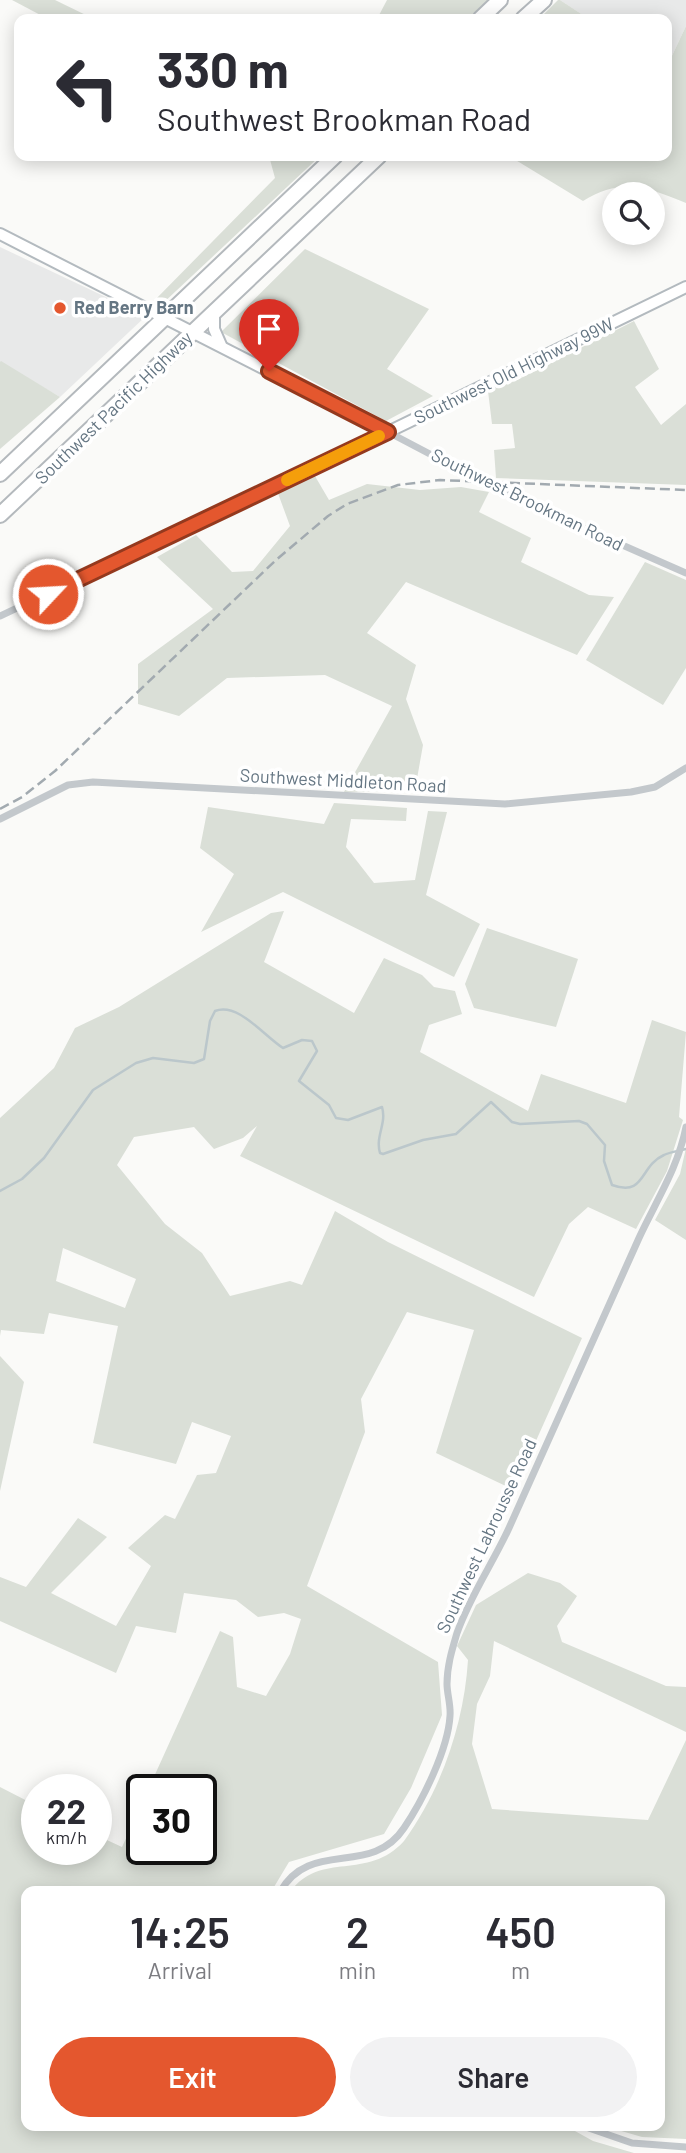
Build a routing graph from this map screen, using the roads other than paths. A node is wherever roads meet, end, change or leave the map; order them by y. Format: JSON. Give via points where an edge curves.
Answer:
{"nodes":[{"id":1,"x":500,"y":0,"type":"edge"},
{"id":2,"x":544,"y":0,"type":"edge"},
{"id":3,"x":485,"y":14,"type":"edge"},
{"id":4,"x":529,"y":14,"type":"edge"},
{"id":5,"x":330,"y":161,"type":"edge"},
{"id":6,"x":374,"y":161,"type":"edge"},
{"id":7,"x":0,"y":234,"type":"edge"},
{"id":8,"x":686,"y":287,"type":"edge"},
{"id":9,"x":214,"y":313,"type":"junction"},
{"id":10,"x":166,"y":317,"type":"junction"},
{"id":11,"x":192,"y":333,"type":"junction"},
{"id":12,"x":221,"y":345,"type":"junction"},
{"id":13,"x":388,"y":432,"type":"junction"},
{"id":14,"x":0,"y":474,"type":"edge"},
{"id":15,"x":0,"y":515,"type":"edge"},
{"id":16,"x":686,"y":573,"type":"edge"},
{"id":17,"x":0,"y":617,"type":"edge"},
{"id":18,"x":686,"y":768,"type":"edge"},
{"id":19,"x":0,"y":820,"type":"edge"},
{"id":20,"x":686,"y":1127,"type":"edge"},
{"id":21,"x":283,"y":1886,"type":"edge"},
{"id":22,"x":597,"y":2131,"type":"edge"},
{"id":23,"x":686,"y":2147,"type":"edge"}],
"edges":[{"from":1,"to":3,"type":"highway"},
{"from":2,"to":4,"type":"highway"},
{"from":5,"to":10,"type":"highway","name":"Southwest Pacific Highway"},
{"from":6,"to":9,"type":"highway","name":"Southwest Pacific Highway"},
{"from":7,"to":10,"type":"street","name":"Southwest Brookman Road"},
{"from":8,"to":13,"type":"street","name":"Southwest Old Highway 99W"},
{"from":9,"to":11,"type":"highway","name":"Southwest Pacific Highway"},
{"from":9,"to":12,"type":"street"},
{"from":10,"to":11,"type":"street","name":"Southwest Brookman Road"},
{"from":10,"to":14,"type":"highway","name":"Southwest Pacific Highway"},
{"from":11,"to":12,"type":"street","name":"Southwest Brookman Road"},
{"from":11,"to":15,"type":"highway","name":"Southwest Pacific Highway"},
{"from":12,"to":13,"type":"street","name":"Southwest Brookman Road"},
{"from":13,"to":16,"type":"street","name":"Southwest Brookman Road","via":[[505,493]]},
{"from":13,"to":17,"type":"street","name":"Southwest Old Highway 99W"},
{"from":18,"to":19,"type":"street","name":"Southwest Middleton Road","via":[[655,787],[632,792],[505,804],[93,782],[68,785]]},
{"from":20,"to":21,"type":"street","name":"Southwest Labrousse Road","via":[[674,1169],[458,1629],[448,1665],[451,1715],[443,1751],[405,1827],[393,1842],[369,1856],[308,1864]]},
{"from":22,"to":23,"type":"street","via":[[632,2143]]}]}
